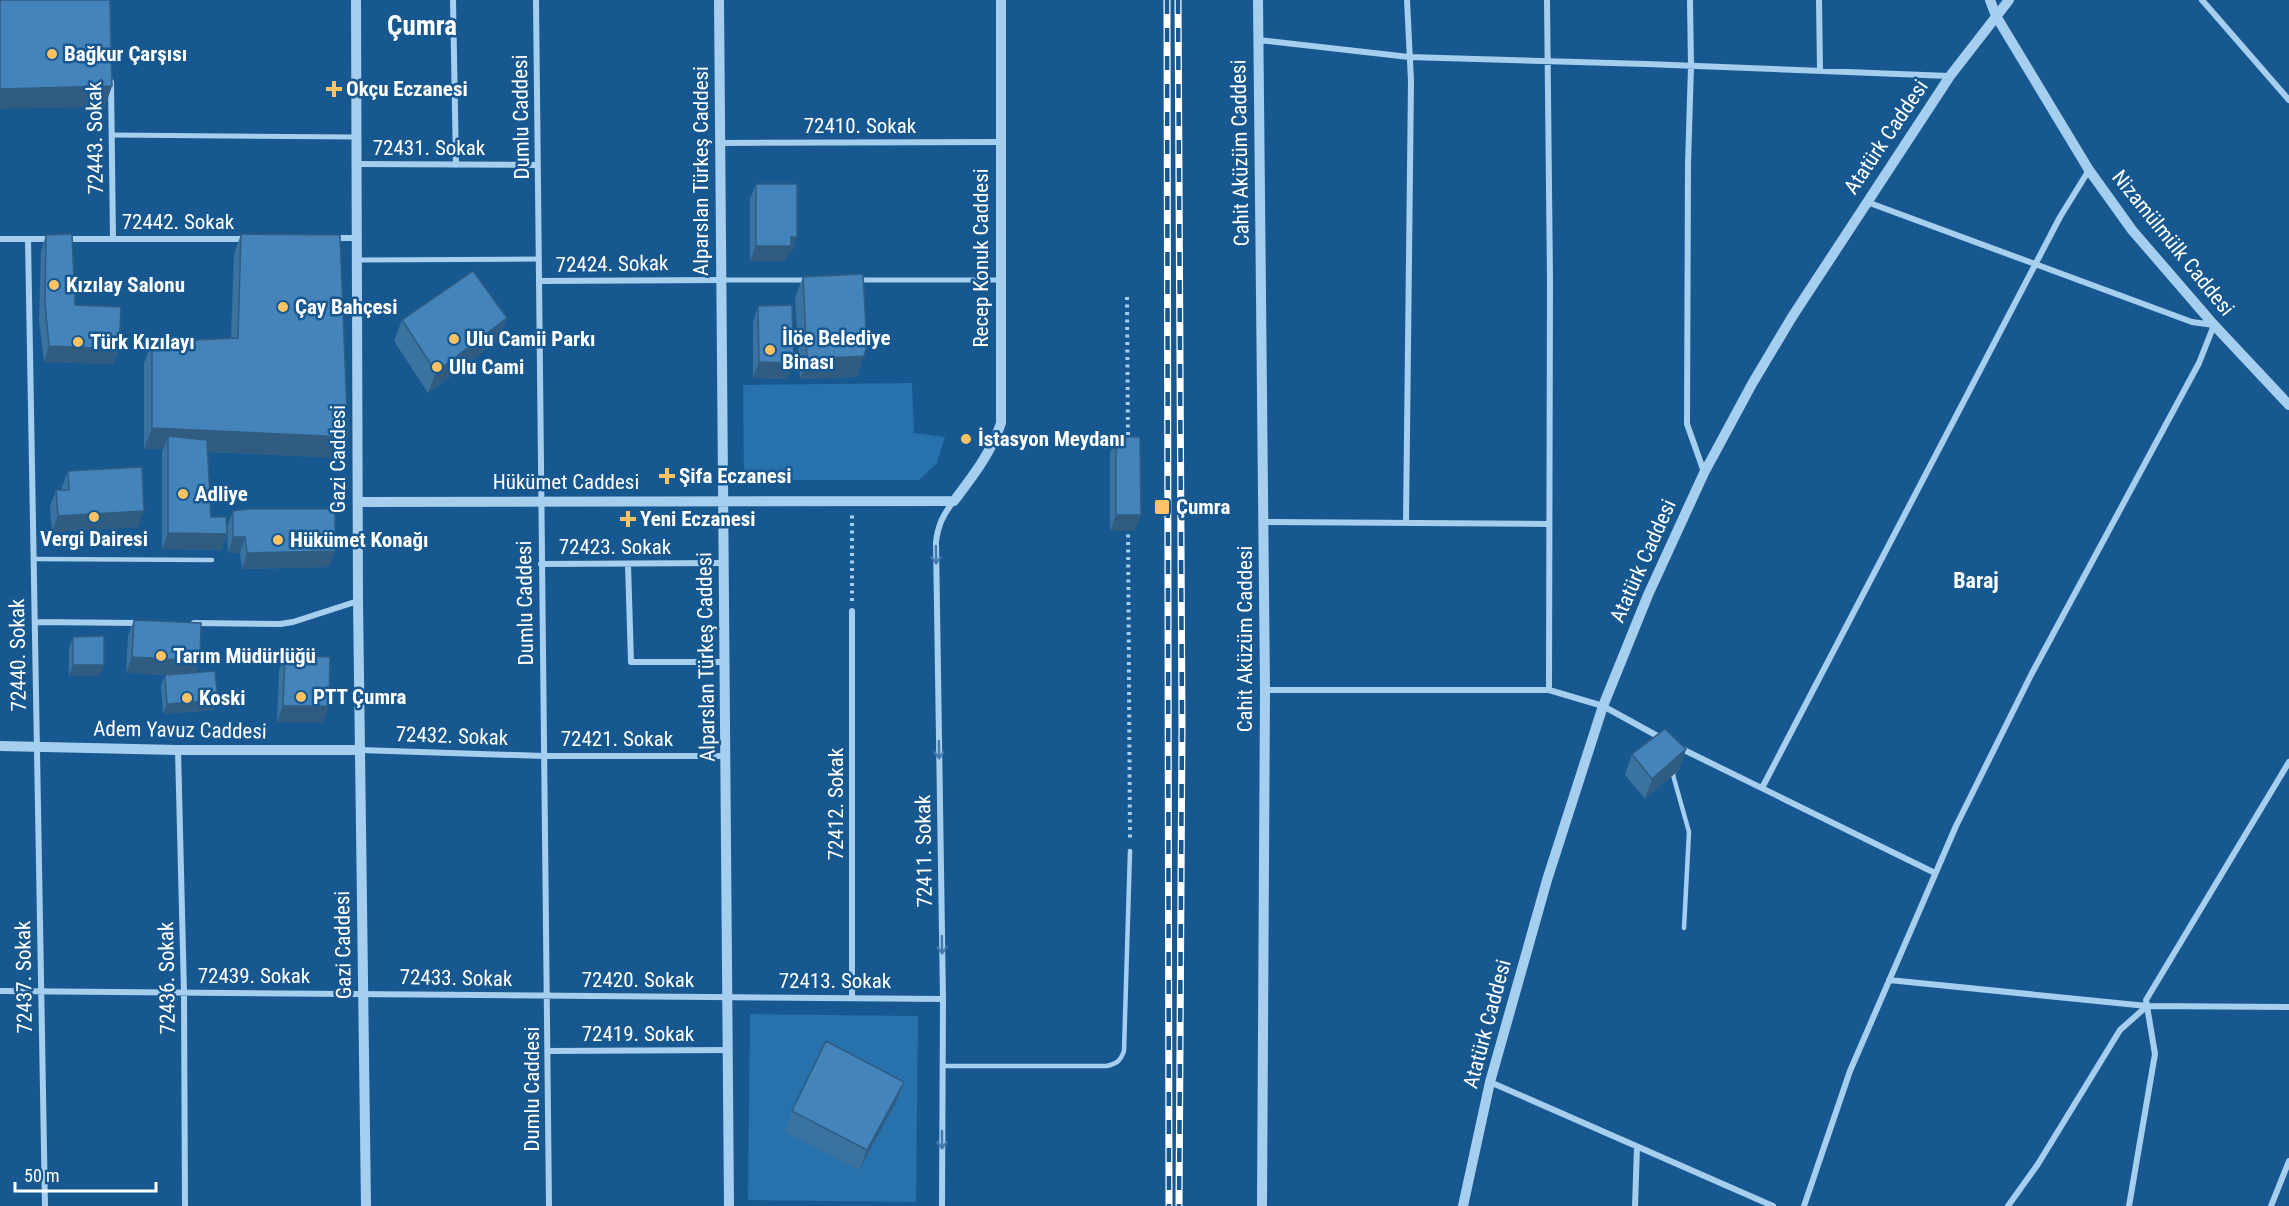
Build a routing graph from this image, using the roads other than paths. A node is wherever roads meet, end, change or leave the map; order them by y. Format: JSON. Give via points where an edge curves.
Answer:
{"nodes":[{"id":1,"x":356,"y":0,"type":"edge"},
{"id":2,"x":453,"y":0,"type":"edge"},
{"id":3,"x":536,"y":0,"type":"edge"},
{"id":4,"x":719,"y":0,"type":"edge"},
{"id":5,"x":1001,"y":0,"type":"edge"},
{"id":6,"x":1258,"y":0,"type":"edge"},
{"id":7,"x":1407,"y":0,"type":"edge"},
{"id":8,"x":1547,"y":0,"type":"edge"},
{"id":9,"x":1690,"y":0,"type":"edge"},
{"id":10,"x":1820,"y":0,"type":"edge"},
{"id":11,"x":1990,"y":0,"type":"edge"},
{"id":12,"x":2009,"y":0,"type":"edge"},
{"id":13,"x":2202,"y":0,"type":"edge"},
{"id":14,"x":1996,"y":16,"type":"junction"},
{"id":15,"x":1258,"y":40,"type":"junction"},
{"id":16,"x":1409,"y":57,"type":"junction"},
{"id":17,"x":1549,"y":61,"type":"junction"},
{"id":18,"x":1691,"y":66,"type":"junction"},
{"id":19,"x":1820,"y":71,"type":"junction"},
{"id":20,"x":1950,"y":76,"type":"junction"},
{"id":21,"x":111,"y":79,"type":"edge"},
{"id":22,"x":2289,"y":100,"type":"edge"},
{"id":23,"x":112,"y":135,"type":"junction"},
{"id":24,"x":356,"y":137,"type":"junction"},
{"id":25,"x":1000,"y":142,"type":"junction"},
{"id":26,"x":720,"y":143,"type":"junction"},
{"id":27,"x":356,"y":164,"type":"junction"},
{"id":28,"x":456,"y":165,"type":"junction"},
{"id":29,"x":537,"y":165,"type":"junction"},
{"id":30,"x":2089,"y":170,"type":"junction"},
{"id":31,"x":1866,"y":202,"type":"junction"},
{"id":32,"x":252,"y":238,"type":"edge"},
{"id":33,"x":321,"y":238,"type":"edge"},
{"id":34,"x":356,"y":238,"type":"junction"},
{"id":35,"x":0,"y":239,"type":"edge"},
{"id":36,"x":28,"y":239,"type":"junction"},
{"id":37,"x":113,"y":239,"type":"junction"},
{"id":38,"x":539,"y":259,"type":"junction"},
{"id":39,"x":356,"y":260,"type":"junction"},
{"id":40,"x":2036,"y":263,"type":"junction"},
{"id":41,"x":721,"y":280,"type":"junction"},
{"id":42,"x":814,"y":280,"type":"edge"},
{"id":43,"x":849,"y":280,"type":"edge"},
{"id":44,"x":1000,"y":280,"type":"junction"},
{"id":45,"x":539,"y":282,"type":"junction"},
{"id":46,"x":2214,"y":325,"type":"junction"},
{"id":47,"x":2289,"y":405,"type":"edge"},
{"id":48,"x":1704,"y":473,"type":"junction"},
{"id":49,"x":724,"y":501,"type":"junction"},
{"id":50,"x":954,"y":501,"type":"junction"},
{"id":51,"x":358,"y":502,"type":"junction"},
{"id":52,"x":541,"y":502,"type":"junction"},
{"id":53,"x":1264,"y":522,"type":"junction"},
{"id":54,"x":1406,"y":523,"type":"junction"},
{"id":55,"x":1549,"y":524,"type":"junction"},
{"id":56,"x":34,"y":560,"type":"junction"},
{"id":57,"x":212,"y":560,"type":"dead end"},
{"id":58,"x":724,"y":563,"type":"junction"},
{"id":59,"x":541,"y":564,"type":"junction"},
{"id":60,"x":628,"y":564,"type":"junction"},
{"id":61,"x":358,"y":601,"type":"junction"},
{"id":62,"x":852,"y":611,"type":"road end"},
{"id":63,"x":35,"y":622,"type":"junction"},
{"id":64,"x":151,"y":623,"type":"edge"},
{"id":65,"x":186,"y":623,"type":"edge"},
{"id":66,"x":725,"y":662,"type":"junction"},
{"id":67,"x":1265,"y":690,"type":"junction"},
{"id":68,"x":1549,"y":690,"type":"junction"},
{"id":69,"x":1603,"y":706,"type":"junction"},
{"id":70,"x":0,"y":746,"type":"edge"},
{"id":71,"x":36,"y":747,"type":"junction"},
{"id":72,"x":1678,"y":747,"type":"junction"},
{"id":73,"x":178,"y":750,"type":"junction"},
{"id":74,"x":360,"y":750,"type":"junction"},
{"id":75,"x":544,"y":756,"type":"junction"},
{"id":76,"x":726,"y":756,"type":"junction"},
{"id":77,"x":1676,"y":756,"type":"edge"},
{"id":78,"x":2289,"y":762,"type":"edge"},
{"id":79,"x":1675,"y":765,"type":"edge"},
{"id":80,"x":1762,"y":788,"type":"junction"},
{"id":81,"x":1130,"y":851,"type":"road end"},
{"id":82,"x":1935,"y":873,"type":"junction"},
{"id":83,"x":1684,"y":928,"type":"dead end"},
{"id":84,"x":1889,"y":980,"type":"junction"},
{"id":85,"x":0,"y":991,"type":"edge"},
{"id":86,"x":41,"y":991,"type":"junction"},
{"id":87,"x":184,"y":992,"type":"junction"},
{"id":88,"x":364,"y":994,"type":"junction"},
{"id":89,"x":548,"y":995,"type":"junction"},
{"id":90,"x":728,"y":997,"type":"junction"},
{"id":91,"x":852,"y":998,"type":"junction"},
{"id":92,"x":942,"y":999,"type":"junction"},
{"id":93,"x":2147,"y":1006,"type":"junction"},
{"id":94,"x":2289,"y":1007,"type":"edge"},
{"id":95,"x":728,"y":1050,"type":"junction"},
{"id":96,"x":548,"y":1051,"type":"junction"},
{"id":97,"x":942,"y":1065,"type":"junction"},
{"id":98,"x":1490,"y":1082,"type":"junction"},
{"id":99,"x":1637,"y":1147,"type":"junction"},
{"id":100,"x":2289,"y":1161,"type":"edge"},
{"id":101,"x":45,"y":1206,"type":"edge"},
{"id":102,"x":185,"y":1206,"type":"edge"},
{"id":103,"x":366,"y":1206,"type":"edge"},
{"id":104,"x":549,"y":1206,"type":"edge"},
{"id":105,"x":729,"y":1206,"type":"edge"},
{"id":106,"x":942,"y":1206,"type":"edge"},
{"id":107,"x":1262,"y":1206,"type":"edge"},
{"id":108,"x":1463,"y":1206,"type":"edge"},
{"id":109,"x":1635,"y":1206,"type":"edge"},
{"id":110,"x":1773,"y":1206,"type":"edge"},
{"id":111,"x":1804,"y":1206,"type":"edge"},
{"id":112,"x":2008,"y":1206,"type":"edge"},
{"id":113,"x":2129,"y":1206,"type":"edge"},
{"id":114,"x":2271,"y":1206,"type":"edge"}],
"edges":[{"from":1,"to":24,"type":"street","name":"Gazi Caddesi"},
{"from":2,"to":28,"type":"street"},
{"from":3,"to":29,"type":"street","name":"Dumlu Caddesi"},
{"from":4,"to":26,"type":"street","name":"Alparslan Türkeş Caddesi"},
{"from":5,"to":25,"type":"street","name":"Recep Konuk Caddesi"},
{"from":6,"to":15,"type":"street","name":"Cahit Aküzüm Caddesi"},
{"from":7,"to":16,"type":"street"},
{"from":8,"to":17,"type":"street"},
{"from":9,"to":18,"type":"street"},
{"from":10,"to":19,"type":"street"},
{"from":11,"to":14,"type":"street","name":"Nizamülmülk Caddesi"},
{"from":12,"to":14,"type":"street","name":"Atatürk Caddesi"},
{"from":13,"to":22,"type":"street"},
{"from":14,"to":20,"type":"street","name":"Atatürk Caddesi"},
{"from":14,"to":30,"type":"street","name":"Nizamülmülk Caddesi"},
{"from":15,"to":16,"type":"street"},
{"from":15,"to":53,"type":"street","name":"Cahit Aküzüm Caddesi"},
{"from":16,"to":17,"type":"street"},
{"from":16,"to":54,"type":"street"},
{"from":17,"to":18,"type":"street"},
{"from":17,"to":55,"type":"street"},
{"from":18,"to":19,"type":"street"},
{"from":18,"to":48,"type":"street","via":[[1687,424]]},
{"from":19,"to":20,"type":"street"},
{"from":20,"to":31,"type":"street","name":"Atatürk Caddesi"},
{"from":21,"to":23,"type":"street","name":"72443. Sokak"},
{"from":23,"to":24,"type":"street"},
{"from":23,"to":37,"type":"street","name":"72443. Sokak"},
{"from":24,"to":27,"type":"street","name":"Gazi Caddesi"},
{"from":25,"to":26,"type":"street","name":"72410. Sokak"},
{"from":25,"to":44,"type":"street","name":"Recep Konuk Caddesi"},
{"from":26,"to":41,"type":"street","name":"Alparslan Türkeş Caddesi"},
{"from":27,"to":28,"type":"street","name":"72431. Sokak"},
{"from":27,"to":34,"type":"street","name":"Gazi Caddesi"},
{"from":28,"to":29,"type":"street","name":"72431. Sokak"},
{"from":29,"to":38,"type":"street","name":"Dumlu Caddesi"},
{"from":30,"to":40,"type":"street"},
{"from":30,"to":46,"type":"street","name":"Nizamülmülk Caddesi","via":[[2132,230]]},
{"from":31,"to":40,"type":"street"},
{"from":31,"to":48,"type":"street","name":"Atatürk Caddesi","via":[[1792,317]]},
{"from":32,"to":37,"type":"street","name":"72442. Sokak"},
{"from":33,"to":34,"type":"street"},
{"from":34,"to":39,"type":"street","name":"Gazi Caddesi"},
{"from":35,"to":36,"type":"street","name":"72442. Sokak"},
{"from":36,"to":37,"type":"street","name":"72442. Sokak"},
{"from":36,"to":56,"type":"street","name":"72440. Sokak"},
{"from":38,"to":39,"type":"street"},
{"from":38,"to":45,"type":"street","name":"Dumlu Caddesi"},
{"from":39,"to":51,"type":"street","name":"Gazi Caddesi"},
{"from":40,"to":46,"type":"street","via":[[2192,322]]},
{"from":40,"to":80,"type":"street"},
{"from":41,"to":42,"type":"street"},
{"from":41,"to":45,"type":"street","name":"72424. Sokak"},
{"from":41,"to":49,"type":"street","name":"Alparslan Türkeş Caddesi"},
{"from":43,"to":44,"type":"street"},
{"from":44,"to":50,"type":"street","name":"Recep Konuk Caddesi","via":[[1001,423],[987,457]]},
{"from":45,"to":52,"type":"street","name":"Dumlu Caddesi"},
{"from":46,"to":47,"type":"street","name":"Nizamülmülk Caddesi"},
{"from":46,"to":82,"type":"street","via":[[2199,363],[2031,675]]},
{"from":48,"to":69,"type":"street","name":"Atatürk Caddesi"},
{"from":49,"to":50,"type":"street","name":"Hükümet Caddesi"},
{"from":49,"to":52,"type":"street","name":"Hükümet Caddesi"},
{"from":49,"to":58,"type":"street","name":"Alparslan Türkeş Caddesi"},
{"from":50,"to":92,"type":"street","name":"72411. Sokak","one_way":true,"via":[[943,514],[936,542]]},
{"from":51,"to":52,"type":"street","name":"Hükümet Caddesi"},
{"from":51,"to":61,"type":"street","name":"Gazi Caddesi"},
{"from":52,"to":59,"type":"street","name":"Dumlu Caddesi"},
{"from":53,"to":54,"type":"street"},
{"from":53,"to":67,"type":"street","name":"Cahit Aküzüm Caddesi"},
{"from":54,"to":55,"type":"street"},
{"from":55,"to":68,"type":"street"},
{"from":56,"to":57,"type":"lane"},
{"from":56,"to":63,"type":"street","name":"72440. Sokak"},
{"from":58,"to":60,"type":"street","name":"72423. Sokak"},
{"from":58,"to":66,"type":"street","name":"Alparslan Türkeş Caddesi"},
{"from":59,"to":60,"type":"street","name":"72423. Sokak"},
{"from":59,"to":75,"type":"street","name":"Dumlu Caddesi"},
{"from":60,"to":66,"type":"street","via":[[631,662]]},
{"from":61,"to":65,"type":"street","via":[[280,624]]},
{"from":61,"to":74,"type":"street","name":"Gazi Caddesi"},
{"from":62,"to":91,"type":"street","name":"72412. Sokak"},
{"from":63,"to":64,"type":"street"},
{"from":63,"to":71,"type":"street","name":"72440. Sokak"},
{"from":66,"to":76,"type":"street","name":"Alparslan Türkeş Caddesi"},
{"from":67,"to":68,"type":"street"},
{"from":67,"to":107,"type":"street","name":"Cahit Aküzüm Caddesi"},
{"from":68,"to":69,"type":"street"},
{"from":69,"to":72,"type":"street"},
{"from":69,"to":98,"type":"street","name":"Atatürk Caddesi"},
{"from":70,"to":71,"type":"street","name":"Adem Yavuz Caddesi"},
{"from":71,"to":73,"type":"street","name":"Adem Yavuz Caddesi"},
{"from":71,"to":86,"type":"street","name":"72437. Sokak"},
{"from":72,"to":77,"type":"lane"},
{"from":72,"to":80,"type":"street"},
{"from":73,"to":74,"type":"street","name":"Adem Yavuz Caddesi"},
{"from":73,"to":87,"type":"street","name":"72436. Sokak"},
{"from":74,"to":75,"type":"street","name":"72432. Sokak"},
{"from":74,"to":88,"type":"street","name":"Gazi Caddesi"},
{"from":75,"to":76,"type":"street","name":"72421. Sokak"},
{"from":75,"to":89,"type":"street","name":"Dumlu Caddesi"},
{"from":76,"to":90,"type":"street","name":"Alparslan Türkeş Caddesi"},
{"from":78,"to":93,"type":"street","via":[[2146,1000]]},
{"from":79,"to":83,"type":"lane","via":[[1673,775],[1689,832]]},
{"from":80,"to":82,"type":"street"},
{"from":81,"to":97,"type":"lane","via":[[1121,1059],[1106,1066]]},
{"from":82,"to":84,"type":"street"},
{"from":84,"to":93,"type":"street"},
{"from":84,"to":111,"type":"street","via":[[1850,1071]]},
{"from":85,"to":86,"type":"street","name":"72439. Sokak"},
{"from":86,"to":87,"type":"street","name":"72439. Sokak"},
{"from":86,"to":101,"type":"street","name":"72437. Sokak"},
{"from":87,"to":88,"type":"street","name":"72439. Sokak"},
{"from":87,"to":102,"type":"street","name":"72436. Sokak"},
{"from":88,"to":89,"type":"street","name":"72433. Sokak"},
{"from":88,"to":103,"type":"street","name":"Gazi Caddesi"},
{"from":89,"to":90,"type":"street","name":"72420. Sokak"},
{"from":89,"to":96,"type":"street","name":"Dumlu Caddesi"},
{"from":90,"to":91,"type":"street","name":"72413. Sokak"},
{"from":90,"to":95,"type":"street","name":"Alparslan Türkeş Caddesi"},
{"from":91,"to":92,"type":"street","name":"72413. Sokak"},
{"from":92,"to":97,"type":"street","name":"72411. Sokak"},
{"from":93,"to":94,"type":"street"},
{"from":93,"to":112,"type":"street","via":[[2120,1030]]},
{"from":93,"to":113,"type":"street","via":[[2155,1054]]},
{"from":95,"to":96,"type":"street","name":"72419. Sokak"},
{"from":95,"to":105,"type":"street","name":"Alparslan Türkeş Caddesi"},
{"from":96,"to":104,"type":"street","name":"Dumlu Caddesi"},
{"from":97,"to":106,"type":"street","name":"72411. Sokak","one_way":true},
{"from":98,"to":99,"type":"street"},
{"from":98,"to":108,"type":"street","name":"Atatürk Caddesi"},
{"from":99,"to":109,"type":"street"},
{"from":99,"to":110,"type":"street"},
{"from":100,"to":114,"type":"street"}]}
